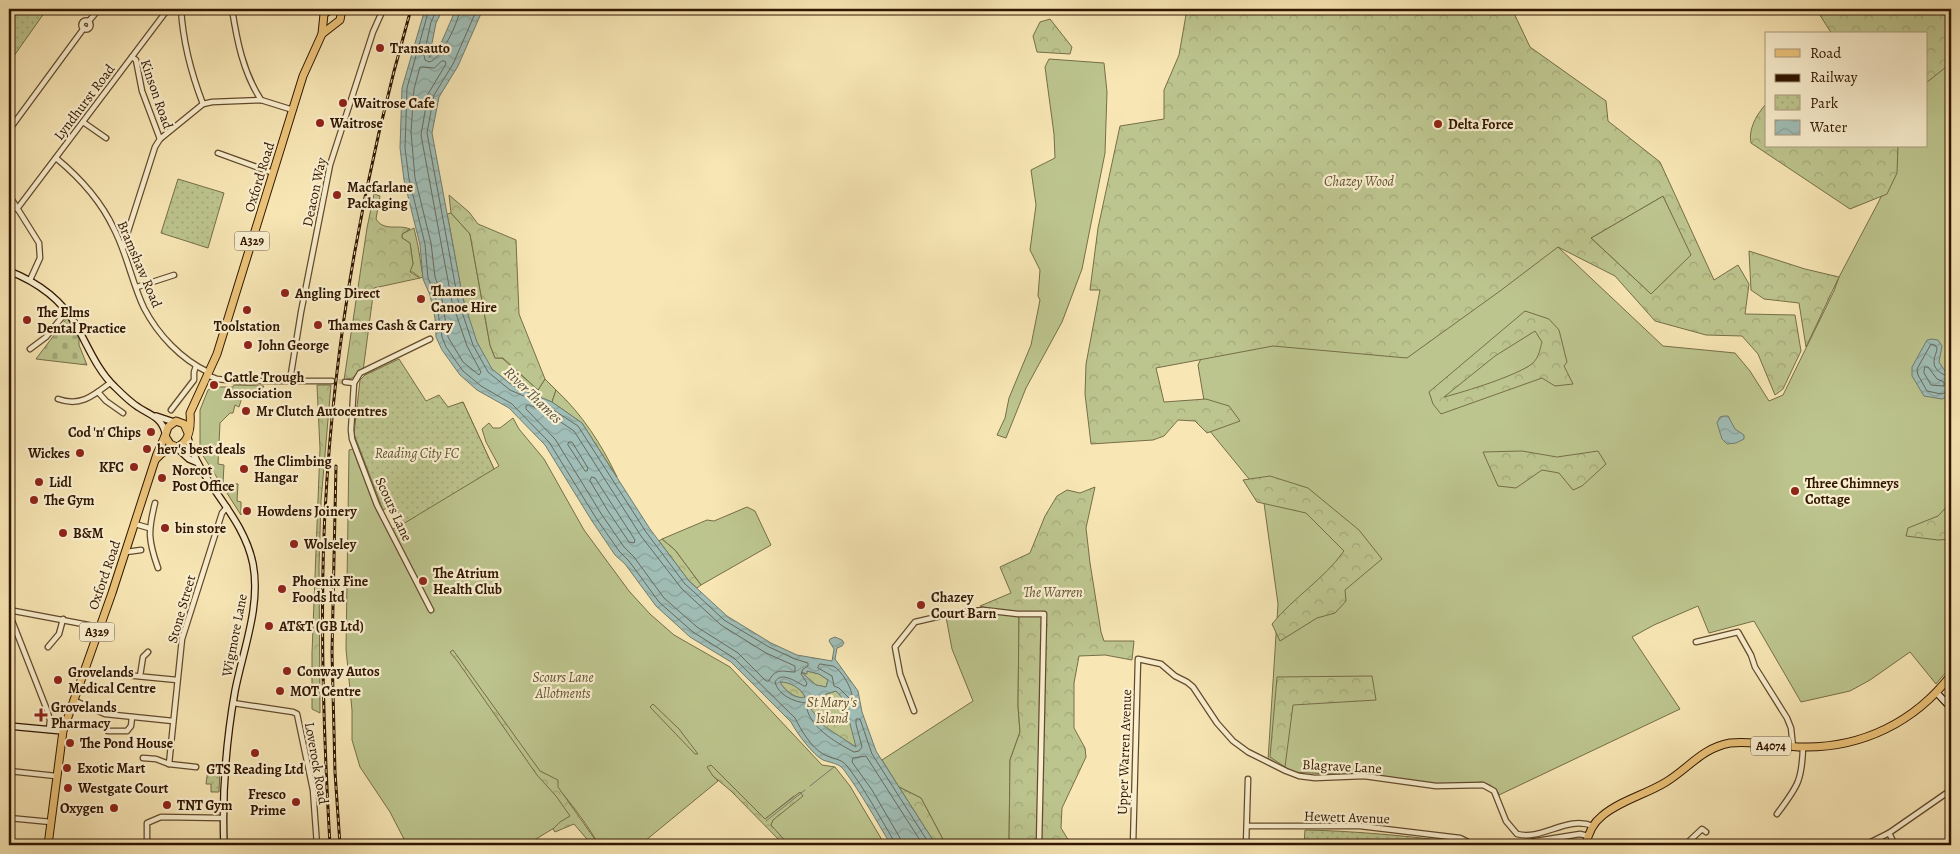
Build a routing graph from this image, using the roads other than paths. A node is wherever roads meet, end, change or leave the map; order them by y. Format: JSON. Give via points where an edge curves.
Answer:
{"nodes":[{"id":1,"x":98,"y":9,"type":"edge"},
{"id":2,"x":168,"y":9,"type":"edge"},
{"id":3,"x":181,"y":9,"type":"edge"},
{"id":4,"x":232,"y":9,"type":"edge"},
{"id":5,"x":324,"y":12,"type":"edge"},
{"id":6,"x":341,"y":12,"type":"edge"},
{"id":7,"x":381,"y":14,"type":"dead end"},
{"id":8,"x":333,"y":24,"type":"junction"},
{"id":9,"x":322,"y":34,"type":"junction"},
{"id":10,"x":132,"y":57,"type":"junction"},
{"id":11,"x":261,"y":100,"type":"junction"},
{"id":12,"x":203,"y":104,"type":"junction"},
{"id":13,"x":293,"y":110,"type":"junction"},
{"id":14,"x":83,"y":122,"type":"junction"},
{"id":15,"x":9,"y":130,"type":"edge"},
{"id":16,"x":106,"y":138,"type":"dead end"},
{"id":17,"x":160,"y":139,"type":"junction"},
{"id":18,"x":218,"y":153,"type":"dead end"},
{"id":19,"x":56,"y":158,"type":"junction"},
{"id":20,"x":273,"y":173,"type":"junction"},
{"id":21,"x":9,"y":195,"type":"edge"},
{"id":22,"x":17,"y":209,"type":"junction"},
{"id":23,"x":123,"y":247,"type":"junction"},
{"id":24,"x":9,"y":271,"type":"edge"},
{"id":25,"x":174,"y":274,"type":"dead end"},
{"id":26,"x":30,"y":280,"type":"junction"},
{"id":27,"x":137,"y":287,"type":"junction"},
{"id":28,"x":67,"y":311,"type":"junction"},
{"id":29,"x":430,"y":339,"type":"dead end"},
{"id":30,"x":35,"y":348,"type":"dead end"},
{"id":31,"x":196,"y":366,"type":"junction"},
{"id":32,"x":208,"y":374,"type":"junction"},
{"id":33,"x":290,"y":380,"type":"junction"},
{"id":34,"x":332,"y":381,"type":"tunnel mouth"},
{"id":35,"x":345,"y":382,"type":"tunnel mouth"},
{"id":36,"x":110,"y":383,"type":"junction"},
{"id":37,"x":354,"y":383,"type":"junction"},
{"id":38,"x":98,"y":392,"type":"junction"},
{"id":39,"x":58,"y":399,"type":"dead end"},
{"id":40,"x":172,"y":410,"type":"dead end"},
{"id":41,"x":123,"y":413,"type":"dead end"},
{"id":42,"x":190,"y":413,"type":"junction"},
{"id":43,"x":154,"y":415,"type":"junction"},
{"id":44,"x":175,"y":422,"type":"junction"},
{"id":45,"x":165,"y":434,"type":"junction"},
{"id":46,"x":188,"y":435,"type":"junction"},
{"id":47,"x":175,"y":447,"type":"junction"},
{"id":48,"x":155,"y":459,"type":"junction"},
{"id":49,"x":196,"y":462,"type":"junction"},
{"id":50,"x":155,"y":502,"type":"dead end"},
{"id":51,"x":227,"y":507,"type":"junction"},
{"id":52,"x":135,"y":524,"type":"junction"},
{"id":53,"x":149,"y":528,"type":"junction"},
{"id":54,"x":141,"y":550,"type":"dead end"},
{"id":55,"x":126,"y":552,"type":"junction"},
{"id":56,"x":158,"y":568,"type":"dead end"},
{"id":57,"x":431,"y":610,"type":"dead end"},
{"id":58,"x":9,"y":611,"type":"edge"},
{"id":59,"x":63,"y":619,"type":"junction"},
{"id":60,"x":99,"y":627,"type":"junction"},
{"id":61,"x":1696,"y":642,"type":"dead end"},
{"id":62,"x":49,"y":643,"type":"dead end"},
{"id":63,"x":148,"y":652,"type":"dead end"},
{"id":64,"x":1138,"y":658,"type":"joint"},
{"id":65,"x":83,"y":671,"type":"junction"},
{"id":66,"x":1951,"y":675,"type":"edge"},
{"id":67,"x":140,"y":676,"type":"junction"},
{"id":68,"x":177,"y":680,"type":"junction"},
{"id":69,"x":1938,"y":693,"type":"junction"},
{"id":70,"x":72,"y":700,"type":"junction"},
{"id":71,"x":233,"y":703,"type":"junction"},
{"id":72,"x":1951,"y":708,"type":"edge"},
{"id":73,"x":914,"y":711,"type":"dead end"},
{"id":74,"x":132,"y":717,"type":"junction"},
{"id":75,"x":173,"y":721,"type":"junction"},
{"id":76,"x":9,"y":726,"type":"edge"},
{"id":77,"x":49,"y":730,"type":"junction"},
{"id":78,"x":63,"y":731,"type":"junction"},
{"id":79,"x":108,"y":731,"type":"dead end"},
{"id":80,"x":1793,"y":747,"type":"junction"},
{"id":81,"x":1803,"y":747,"type":"junction"},
{"id":82,"x":143,"y":758,"type":"dead end"},
{"id":83,"x":169,"y":764,"type":"junction"},
{"id":84,"x":196,"y":767,"type":"dead end"},
{"id":85,"x":9,"y":771,"type":"edge"},
{"id":86,"x":56,"y":776,"type":"junction"},
{"id":87,"x":1248,"y":779,"type":"dead end"},
{"id":88,"x":1951,"y":791,"type":"edge"},
{"id":89,"x":1781,"y":808,"type":"junction"},
{"id":90,"x":1786,"y":811,"type":"dead end"},
{"id":91,"x":1776,"y":814,"type":"dead end"},
{"id":92,"x":9,"y":818,"type":"edge"},
{"id":93,"x":223,"y":818,"type":"junction"},
{"id":94,"x":51,"y":822,"type":"junction"},
{"id":95,"x":1247,"y":826,"type":"junction"},
{"id":96,"x":1593,"y":826,"type":"junction"},
{"id":97,"x":1702,"y":828,"type":"dead end"},
{"id":98,"x":1889,"y":833,"type":"junction"},
{"id":99,"x":1529,"y":835,"type":"junction"},
{"id":100,"x":1588,"y":836,"type":"junction"},
{"id":101,"x":1528,"y":844,"type":"edge"},
{"id":102,"x":48,"y":845,"type":"edge"},
{"id":103,"x":147,"y":845,"type":"edge"},
{"id":104,"x":224,"y":845,"type":"edge"},
{"id":105,"x":317,"y":845,"type":"edge"},
{"id":106,"x":1038,"y":845,"type":"edge"},
{"id":107,"x":1133,"y":845,"type":"edge"},
{"id":108,"x":1246,"y":845,"type":"edge"},
{"id":109,"x":1474,"y":845,"type":"edge"},
{"id":110,"x":1586,"y":845,"type":"edge"},
{"id":111,"x":1685,"y":845,"type":"edge"},
{"id":112,"x":1865,"y":845,"type":"edge"},
{"id":113,"x":1895,"y":845,"type":"edge"}],
"edges":[{"from":1,"to":15,"type":"street","via":[[89,21],[90,28],[84,28]]},
{"from":2,"to":10,"type":"street","name":"Lyndhurst Road"},
{"from":3,"to":12,"type":"street","via":[[186,50]]},
{"from":4,"to":11,"type":"street","via":[[243,63]]},
{"from":5,"to":6,"type":"main road"},
{"from":5,"to":8,"type":"main road"},
{"from":5,"to":9,"type":"main road","name":"Oxford Road","number":"A329"},
{"from":6,"to":8,"type":"main road","name":"Oxford Road","via":[[340,20]]},
{"from":7,"to":33,"type":"street","name":"Deacon Way","via":[[330,165]]},
{"from":8,"to":9,"type":"main road","name":"Oxford Road","number":"A329"},
{"from":9,"to":13,"type":"main road","name":"Oxford Road","number":"A329","via":[[303,76]]},
{"from":10,"to":14,"type":"street","name":"Lyndhurst Road"},
{"from":10,"to":17,"type":"street","name":"Kinson Road","via":[[136,60],[142,91]]},
{"from":11,"to":12,"type":"street"},
{"from":11,"to":13,"type":"street"},
{"from":12,"to":17,"type":"street"},
{"from":13,"to":20,"type":"main road","name":"Oxford Road","number":"A329"},
{"from":14,"to":16,"type":"street"},
{"from":14,"to":19,"type":"street","name":"Lyndhurst Road"},
{"from":17,"to":23,"type":"street"},
{"from":18,"to":20,"type":"street"},
{"from":19,"to":22,"type":"street","name":"Lyndhurst Road"},
{"from":19,"to":23,"type":"street","name":"Bramshaw Road","via":[[94,197]]},
{"from":20,"to":32,"type":"main road","name":"Oxford Road","number":"A329"},
{"from":21,"to":22,"type":"street"},
{"from":22,"to":26,"type":"street","via":[[37,239],[40,251]]},
{"from":23,"to":27,"type":"street","name":"Bramshaw Road"},
{"from":24,"to":26,"type":"street"},
{"from":25,"to":27,"type":"street"},
{"from":26,"to":28,"type":"street"},
{"from":27,"to":31,"type":"street","name":"Bramshaw Road","via":[[155,326]]},
{"from":28,"to":30,"type":"street"},
{"from":28,"to":36,"type":"street"},
{"from":29,"to":37,"type":"street","via":[[360,374]]},
{"from":31,"to":32,"type":"street","name":"Bramshaw Road"},
{"from":31,"to":40,"type":"street","via":[[194,380]]},
{"from":32,"to":33,"type":"street","via":[[217,379],[236,381]]},
{"from":32,"to":42,"type":"main road","name":"Oxford Road","number":"A329"},
{"from":33,"to":34,"type":"street"},
{"from":35,"to":37,"type":"street"},
{"from":36,"to":38,"type":"street"},
{"from":36,"to":43,"type":"street","via":[[139,408]]},
{"from":37,"to":57,"type":"street","name":"Scours Lane","via":[[352,439],[378,504]]},
{"from":38,"to":39,"type":"street","via":[[73,403]]},
{"from":38,"to":41,"type":"street"},
{"from":42,"to":44,"type":"main road"},
{"from":42,"to":46,"type":"main road","name":"Oxford Road","number":"A329"},
{"from":43,"to":44,"type":"street"},
{"from":43,"to":45,"type":"street","via":[[163,425]]},
{"from":44,"to":45,"type":"main road"},
{"from":44,"to":46,"type":"main road","via":[[184,424]]},
{"from":45,"to":47,"type":"main road"},
{"from":45,"to":48,"type":"main road","name":"Oxford Road","number":"A329"},
{"from":46,"to":47,"type":"main road","via":[[185,442]]},
{"from":46,"to":49,"type":"street","name":"Wigmore Lane"},
{"from":47,"to":48,"type":"main road"},
{"from":47,"to":49,"type":"street","name":"Wigmore Lane"},
{"from":48,"to":52,"type":"main road","name":"Oxford Road","number":"A329"},
{"from":49,"to":51,"type":"street","name":"Wigmore Lane"},
{"from":50,"to":53,"type":"street"},
{"from":51,"to":68,"type":"street","name":"Stone Street","via":[[222,513],[182,639]]},
{"from":51,"to":71,"type":"street","name":"Wigmore Lane","via":[[246,540],[255,587],[254,609]]},
{"from":52,"to":53,"type":"street"},
{"from":52,"to":55,"type":"main road","name":"Oxford Road","number":"A329"},
{"from":53,"to":56,"type":"street"},
{"from":54,"to":55,"type":"street"},
{"from":55,"to":60,"type":"main road","name":"Oxford Road","number":"A329"},
{"from":58,"to":59,"type":"street"},
{"from":58,"to":77,"type":"street","via":[[47,710]]},
{"from":59,"to":60,"type":"street"},
{"from":59,"to":62,"type":"street","via":[[59,634]]},
{"from":60,"to":65,"type":"main road","name":"Oxford Road","number":"A329"},
{"from":61,"to":80,"type":"street","via":[[1738,632],[1755,667],[1787,718]]},
{"from":63,"to":67,"type":"street","via":[[143,657]]},
{"from":64,"to":99,"type":"street","name":"Blagrave Lane","via":[[1161,664],[1187,682],[1233,741],[1286,771],[1316,778],[1364,776],[1436,786],[1483,785],[1494,791],[1514,832]]},
{"from":64,"to":107,"type":"street","name":"Upper Warren Avenue"},
{"from":65,"to":67,"type":"street"},
{"from":65,"to":70,"type":"main road","name":"Oxford Road","number":"A329"},
{"from":66,"to":69,"type":"main road","number":"A4074"},
{"from":67,"to":68,"type":"street"},
{"from":68,"to":75,"type":"street","name":"Stone Street"},
{"from":69,"to":72,"type":"street"},
{"from":69,"to":81,"type":"main road","number":"A4074","via":[[1886,730],[1842,744]]},
{"from":70,"to":74,"type":"street","via":[[104,714]]},
{"from":70,"to":78,"type":"main road","name":"Oxford Road","number":"A329"},
{"from":71,"to":93,"type":"street","name":"Wigmore Lane"},
{"from":71,"to":105,"type":"street","name":"Loverock Road","via":[[297,714],[313,790]]},
{"from":73,"to":106,"type":"street","via":[[900,674],[895,647],[914,622],[983,610],[1044,614]]},
{"from":74,"to":75,"type":"street"},
{"from":74,"to":79,"type":"street","via":[[127,731]]},
{"from":75,"to":83,"type":"street","name":"Stone Street"},
{"from":76,"to":77,"type":"street"},
{"from":77,"to":78,"type":"street"},
{"from":78,"to":86,"type":"main road","name":"Oxford Road","number":"A329"},
{"from":80,"to":81,"type":"main road","number":"A4074"},
{"from":80,"to":96,"type":"main road","number":"A4074","via":[[1743,742],[1714,748],[1667,782],[1602,815]]},
{"from":81,"to":89,"type":"street","via":[[1796,789]]},
{"from":82,"to":83,"type":"street"},
{"from":83,"to":84,"type":"street"},
{"from":85,"to":86,"type":"street"},
{"from":86,"to":94,"type":"main road","name":"Oxford Road","number":"A329"},
{"from":87,"to":95,"type":"street"},
{"from":88,"to":98,"type":"street"},
{"from":89,"to":90,"type":"street"},
{"from":89,"to":91,"type":"street"},
{"from":92,"to":94,"type":"street"},
{"from":93,"to":103,"type":"street","via":[[161,817],[147,822]]},
{"from":93,"to":104,"type":"street","name":"Wigmore Lane"},
{"from":94,"to":102,"type":"main road","name":"Oxford Road","number":"A329"},
{"from":95,"to":108,"type":"street"},
{"from":95,"to":109,"type":"street","name":"Hewett Avenue","via":[[1360,826],[1460,838]]},
{"from":96,"to":99,"type":"street","via":[[1582,822]]},
{"from":96,"to":100,"type":"main road","number":"A4074"},
{"from":97,"to":111,"type":"street"},
{"from":98,"to":112,"type":"street"},
{"from":98,"to":113,"type":"street"},
{"from":99,"to":101,"type":"street"},
{"from":100,"to":101,"type":"street","via":[[1580,834]]},
{"from":100,"to":110,"type":"main road","number":"A4074"}]}
